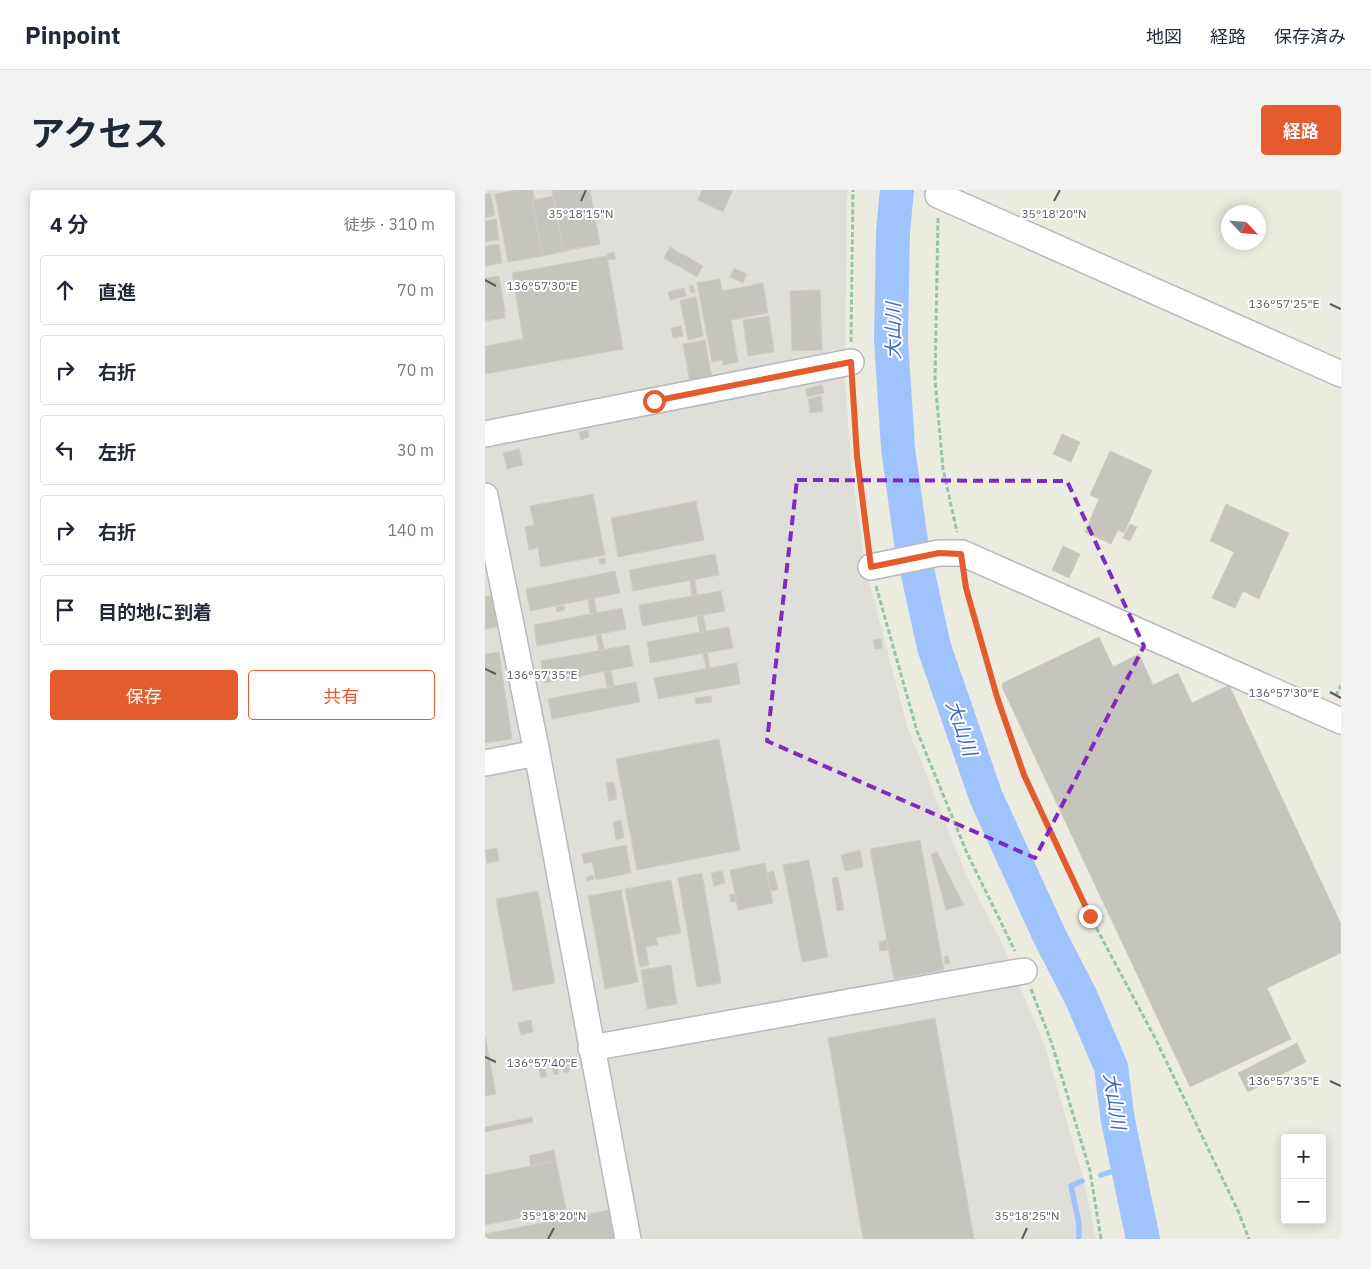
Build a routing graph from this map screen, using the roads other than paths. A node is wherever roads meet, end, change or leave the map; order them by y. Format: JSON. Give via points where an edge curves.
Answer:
{"nodes":[{"id":1,"x":938,"y":196,"type":"road end"},
{"id":2,"x":851,"y":362,"type":"road end"},
{"id":3,"x":1341,"y":374,"type":"edge"},
{"id":4,"x":485,"y":434,"type":"edge"},
{"id":5,"x":485,"y":496,"type":"edge"},
{"id":6,"x":871,"y":567,"type":"road end"},
{"id":7,"x":1341,"y":721,"type":"edge"},
{"id":8,"x":537,"y":752,"type":"junction"},
{"id":9,"x":485,"y":763,"type":"edge"},
{"id":10,"x":1024,"y":971,"type":"road end"},
{"id":11,"x":591,"y":1048,"type":"junction"},
{"id":12,"x":627,"y":1239,"type":"edge"}],
"edges":[{"from":1,"to":3,"type":"street"},
{"from":2,"to":4,"type":"street"},
{"from":5,"to":8,"type":"street"},
{"from":6,"to":7,"type":"street","via":[[951,553]]},
{"from":8,"to":9,"type":"street"},
{"from":8,"to":11,"type":"street"},
{"from":10,"to":11,"type":"street"},
{"from":11,"to":12,"type":"street"}]}
